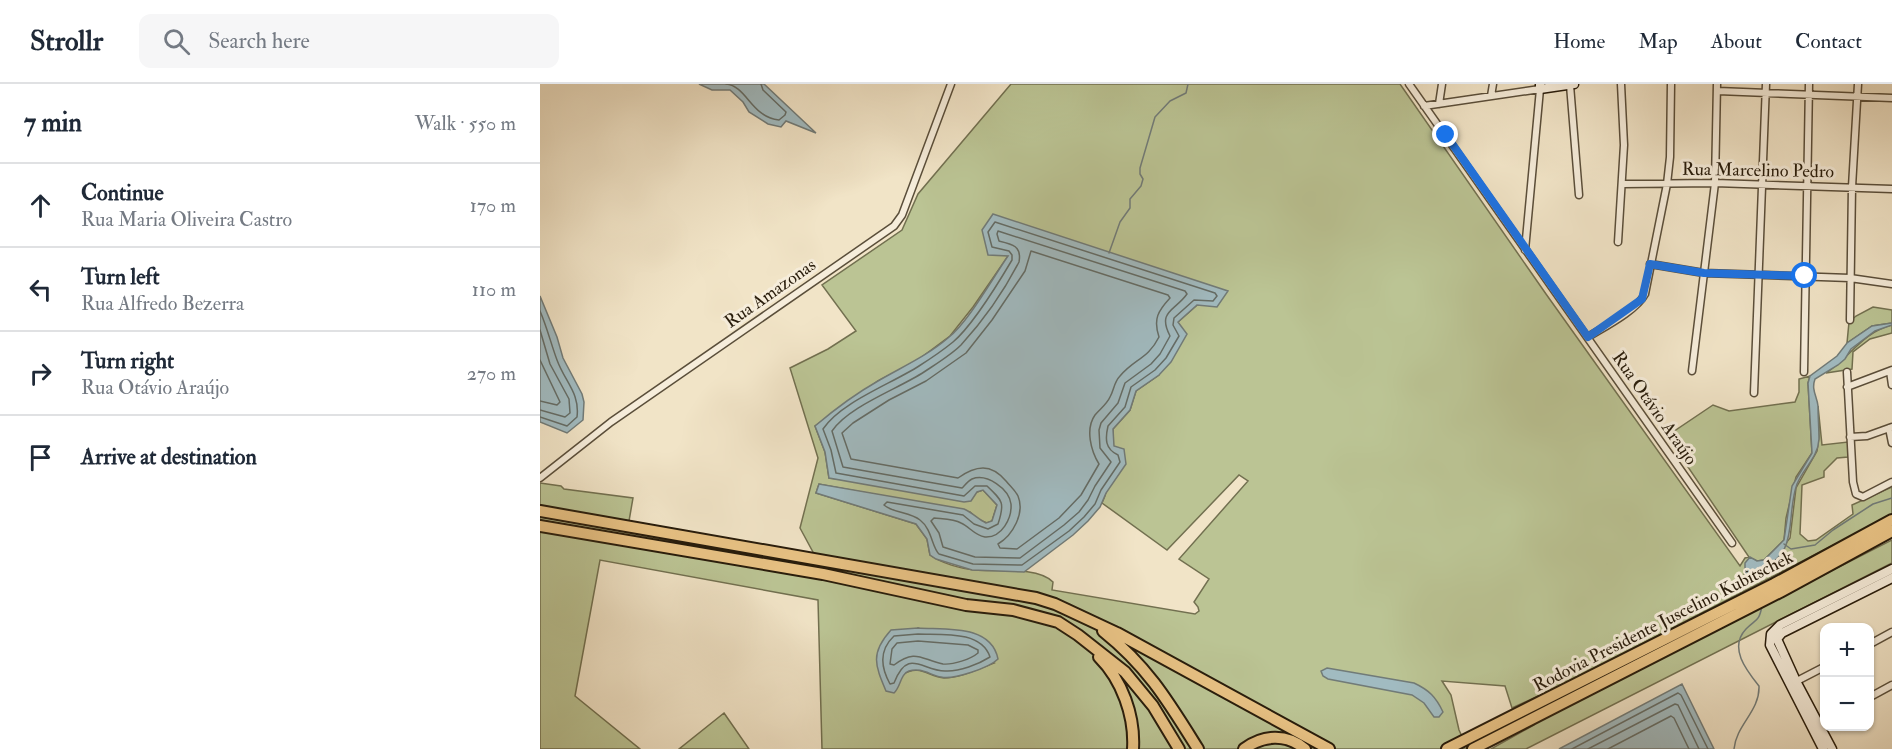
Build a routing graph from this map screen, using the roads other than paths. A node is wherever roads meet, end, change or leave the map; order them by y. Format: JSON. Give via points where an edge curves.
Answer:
{"nodes":[{"id":1,"x":951,"y":84,"type":"edge"},
{"id":2,"x":1408,"y":84,"type":"edge"},
{"id":3,"x":1442,"y":84,"type":"edge"},
{"id":4,"x":1493,"y":84,"type":"edge"},
{"id":5,"x":1572,"y":84,"type":"edge"},
{"id":6,"x":1621,"y":84,"type":"edge"},
{"id":7,"x":1671,"y":84,"type":"edge"},
{"id":8,"x":1766,"y":84,"type":"edge"},
{"id":9,"x":1809,"y":84,"type":"edge"},
{"id":10,"x":1858,"y":84,"type":"edge"},
{"id":11,"x":1540,"y":87,"type":"edge"},
{"id":12,"x":1718,"y":88,"type":"edge"},
{"id":13,"x":1765,"y":92,"type":"junction"},
{"id":14,"x":1808,"y":94,"type":"junction"},
{"id":15,"x":1491,"y":96,"type":"junction"},
{"id":16,"x":1857,"y":96,"type":"junction"},
{"id":17,"x":1892,"y":98,"type":"edge"},
{"id":18,"x":1439,"y":104,"type":"junction"},
{"id":19,"x":1424,"y":106,"type":"junction"},
{"id":20,"x":1715,"y":183,"type":"junction"},
{"id":21,"x":1623,"y":184,"type":"junction"},
{"id":22,"x":1667,"y":184,"type":"junction"},
{"id":23,"x":1761,"y":185,"type":"junction"},
{"id":24,"x":1806,"y":186,"type":"junction"},
{"id":25,"x":1852,"y":187,"type":"junction"},
{"id":26,"x":1892,"y":189,"type":"edge"},
{"id":27,"x":1579,"y":195,"type":"dead end"},
{"id":28,"x":1618,"y":242,"type":"dead end"},
{"id":29,"x":1525,"y":250,"type":"junction"},
{"id":30,"x":1650,"y":264,"type":"junction"},
{"id":31,"x":1704,"y":273,"type":"junction"},
{"id":32,"x":1758,"y":275,"type":"junction"},
{"id":33,"x":1805,"y":276,"type":"junction"},
{"id":34,"x":1850,"y":278,"type":"junction"},
{"id":35,"x":1892,"y":284,"type":"edge"},
{"id":36,"x":1850,"y":320,"type":"dead end"},
{"id":37,"x":1588,"y":337,"type":"junction"},
{"id":38,"x":1692,"y":371,"type":"dead end"},
{"id":39,"x":1891,"y":371,"type":"edge"},
{"id":40,"x":1804,"y":372,"type":"dead end"},
{"id":41,"x":1847,"y":372,"type":"dead end"},
{"id":42,"x":1892,"y":385,"type":"edge"},
{"id":43,"x":1848,"y":387,"type":"junction"},
{"id":44,"x":1754,"y":393,"type":"dead end"},
{"id":45,"x":1890,"y":428,"type":"edge"},
{"id":46,"x":1850,"y":437,"type":"junction"},
{"id":47,"x":1892,"y":442,"type":"edge"},
{"id":48,"x":540,"y":478,"type":"edge"},
{"id":49,"x":1892,"y":482,"type":"edge"},
{"id":50,"x":540,"y":511,"type":"edge"},
{"id":51,"x":1892,"y":520,"type":"edge"},
{"id":52,"x":540,"y":526,"type":"edge"},
{"id":53,"x":1892,"y":531,"type":"edge"},
{"id":54,"x":1732,"y":543,"type":"dead end"},
{"id":55,"x":1892,"y":569,"type":"edge"},
{"id":56,"x":1892,"y":578,"type":"edge"},
{"id":57,"x":1038,"y":616,"type":"junction"},
{"id":58,"x":1091,"y":622,"type":"junction"},
{"id":59,"x":1892,"y":632,"type":"edge"},
{"id":60,"x":1078,"y":635,"type":"junction"},
{"id":61,"x":1772,"y":639,"type":"junction"},
{"id":62,"x":1874,"y":641,"type":"edge"},
{"id":63,"x":1820,"y":669,"type":"edge"},
{"id":64,"x":1792,"y":683,"type":"junction"},
{"id":65,"x":1892,"y":685,"type":"edge"},
{"id":66,"x":1874,"y":694,"type":"edge"},
{"id":67,"x":1820,"y":721,"type":"edge"},
{"id":68,"x":1825,"y":731,"type":"edge"},
{"id":69,"x":1133,"y":749,"type":"edge"},
{"id":70,"x":1179,"y":749,"type":"edge"},
{"id":71,"x":1198,"y":749,"type":"edge"},
{"id":72,"x":1244,"y":749,"type":"edge"},
{"id":73,"x":1305,"y":749,"type":"edge"},
{"id":74,"x":1329,"y":749,"type":"edge"},
{"id":75,"x":1447,"y":749,"type":"edge"},
{"id":76,"x":1473,"y":749,"type":"edge"},
{"id":77,"x":1823,"y":749,"type":"edge"},
{"id":78,"x":1832,"y":749,"type":"edge"}],
"edges":[{"from":1,"to":48,"type":"street","name":"Rua Amazonas","via":[[902,215],[894,226],[611,422]]},
{"from":2,"to":19,"type":"street","name":"Rua Otávio Araújo"},
{"from":3,"to":18,"type":"street"},
{"from":4,"to":15,"type":"street"},
{"from":5,"to":11,"type":"street"},
{"from":5,"to":27,"type":"street"},
{"from":6,"to":21,"type":"street"},
{"from":7,"to":22,"type":"street"},
{"from":8,"to":13,"type":"street"},
{"from":9,"to":14,"type":"street"},
{"from":10,"to":16,"type":"street"},
{"from":11,"to":15,"type":"street"},
{"from":11,"to":29,"type":"street"},
{"from":12,"to":13,"type":"street"},
{"from":12,"to":20,"type":"street"},
{"from":13,"to":14,"type":"street"},
{"from":13,"to":23,"type":"street"},
{"from":14,"to":16,"type":"street"},
{"from":14,"to":24,"type":"street"},
{"from":15,"to":18,"type":"street"},
{"from":16,"to":17,"type":"street"},
{"from":16,"to":25,"type":"street"},
{"from":18,"to":19,"type":"street"},
{"from":19,"to":29,"type":"street","name":"Rua Otávio Araújo"},
{"from":20,"to":22,"type":"street","name":"Rua Marcelino Pedro"},
{"from":20,"to":23,"type":"street","name":"Rua Marcelino Pedro"},
{"from":20,"to":31,"type":"street"},
{"from":21,"to":22,"type":"street","name":"Rua Marcelino Pedro"},
{"from":21,"to":28,"type":"street"},
{"from":22,"to":30,"type":"street"},
{"from":23,"to":24,"type":"street","name":"Rua Marcelino Pedro"},
{"from":23,"to":32,"type":"street"},
{"from":24,"to":25,"type":"street","name":"Rua Marcelino Pedro"},
{"from":24,"to":33,"type":"street"},
{"from":25,"to":26,"type":"street","name":"Rua Marcelino Pedro"},
{"from":25,"to":34,"type":"street"},
{"from":29,"to":37,"type":"street","name":"Rua Otávio Araújo"},
{"from":30,"to":31,"type":"street"},
{"from":30,"to":37,"type":"street","via":[[1642,299]]},
{"from":31,"to":32,"type":"street"},
{"from":31,"to":38,"type":"street"},
{"from":32,"to":33,"type":"street"},
{"from":32,"to":44,"type":"street"},
{"from":33,"to":34,"type":"street"},
{"from":33,"to":40,"type":"street"},
{"from":34,"to":35,"type":"street"},
{"from":34,"to":36,"type":"street"},
{"from":37,"to":54,"type":"street","name":"Rua Otávio Araújo"},
{"from":39,"to":42,"type":"street"},
{"from":39,"to":43,"type":"street"},
{"from":41,"to":43,"type":"street"},
{"from":43,"to":46,"type":"street"},
{"from":45,"to":46,"type":"street"},
{"from":45,"to":47,"type":"street"},
{"from":46,"to":49,"type":"street","via":[[1854,489],[1859,496]]},
{"from":50,"to":58,"type":"highway","via":[[999,591],[1055,604]]},
{"from":51,"to":75,"type":"highway","name":"Rodovia Presidente Juscelino Kubitschek"},
{"from":52,"to":57,"type":"highway"},
{"from":53,"to":76,"type":"highway","name":"Rodovia Presidente Juscelino Kubitschek"},
{"from":55,"to":61,"type":"street","via":[[1780,625]]},
{"from":56,"to":61,"type":"street"},
{"from":57,"to":58,"type":"highway"},
{"from":57,"to":60,"type":"highway","via":[[1058,622]]},
{"from":58,"to":71,"type":"highway","via":[[1125,650],[1163,691]]},
{"from":58,"to":74,"type":"highway"},
{"from":59,"to":62,"type":"street"},
{"from":60,"to":69,"type":"highway","via":[[1106,663],[1122,690],[1133,732]]},
{"from":60,"to":70,"type":"highway","via":[[1137,685]]},
{"from":61,"to":64,"type":"street"},
{"from":63,"to":64,"type":"street"},
{"from":64,"to":67,"type":"street"},
{"from":64,"to":77,"type":"street"},
{"from":65,"to":66,"type":"street"},
{"from":68,"to":78,"type":"street"},
{"from":72,"to":73,"type":"highway","via":[[1273,737],[1293,741]]}]}
